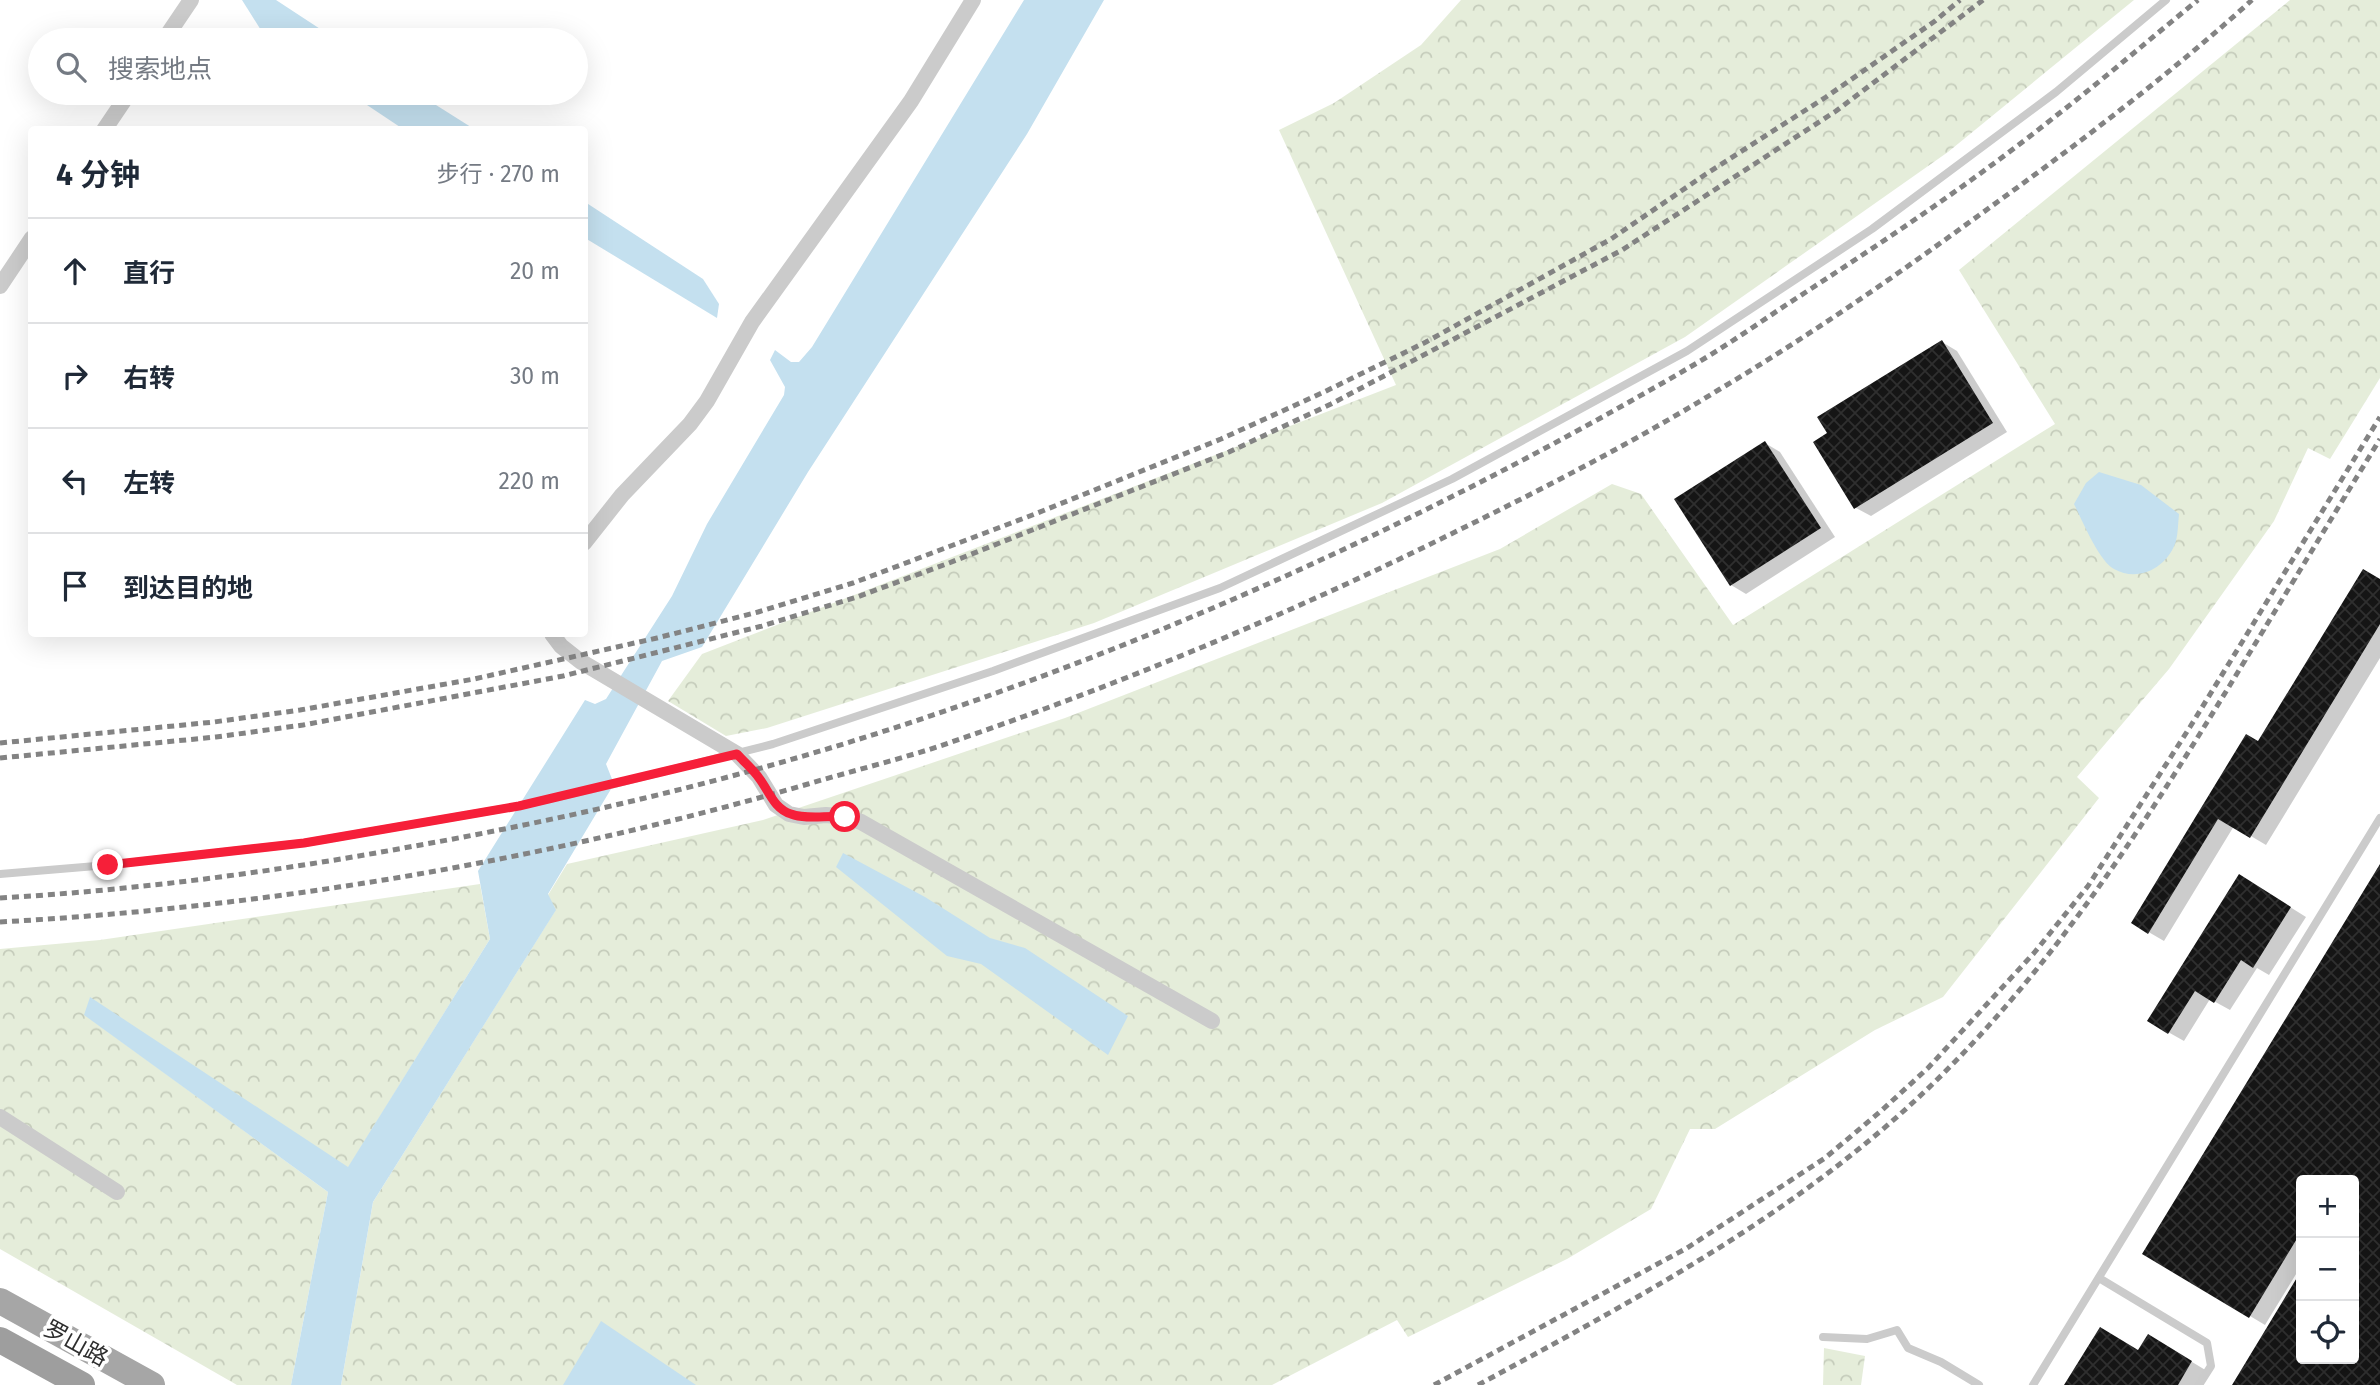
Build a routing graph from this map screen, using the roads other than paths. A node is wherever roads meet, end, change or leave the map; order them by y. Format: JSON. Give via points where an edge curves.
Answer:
{"nodes":[{"id":1,"x":191,"y":0,"type":"edge"},
{"id":2,"x":973,"y":0,"type":"edge"},
{"id":3,"x":2166,"y":0,"type":"edge"},
{"id":4,"x":172,"y":28,"type":"edge"},
{"id":5,"x":121,"y":105,"type":"edge"},
{"id":6,"x":107,"y":126,"type":"edge"},
{"id":7,"x":28,"y":244,"type":"edge"},
{"id":8,"x":0,"y":286,"type":"edge"},
{"id":9,"x":588,"y":538,"type":"edge"},
{"id":10,"x":555,"y":637,"type":"edge"},
{"id":11,"x":737,"y":754,"type":"junction"},
{"id":12,"x":2380,"y":818,"type":"edge"},
{"id":13,"x":0,"y":874,"type":"edge"},
{"id":14,"x":1212,"y":1021,"type":"dead end"},
{"id":15,"x":0,"y":1116,"type":"edge"},
{"id":16,"x":117,"y":1192,"type":"dead end"},
{"id":17,"x":2099,"y":1278,"type":"junction"},
{"id":18,"x":0,"y":1301,"type":"edge"},
{"id":19,"x":1823,"y":1337,"type":"dead end"},
{"id":20,"x":0,"y":1340,"type":"edge"},
{"id":21,"x":82,"y":1385,"type":"edge"},
{"id":22,"x":152,"y":1385,"type":"edge"},
{"id":23,"x":1979,"y":1385,"type":"edge"},
{"id":24,"x":2033,"y":1385,"type":"edge"},
{"id":25,"x":2199,"y":1385,"type":"edge"}],
"edges":[{"from":1,"to":4,"type":"street"},
{"from":2,"to":9,"type":"street","via":[[911,101],[752,322],[707,401]]},
{"from":3,"to":11,"type":"lane","via":[[2056,92],[1872,229],[1687,351],[1452,478],[1220,588],[992,671]]},
{"from":5,"to":6,"type":"street"},
{"from":7,"to":8,"type":"street"},
{"from":10,"to":11,"type":"street","via":[[570,653]]},
{"from":11,"to":13,"type":"lane","via":[[519,806],[304,843]]},
{"from":11,"to":14,"type":"street","via":[[759,777],[776,805],[789,814],[861,822]]},
{"from":12,"to":17,"type":"lane"},
{"from":15,"to":16,"type":"street"},
{"from":17,"to":24,"type":"lane"},
{"from":17,"to":25,"type":"lane","via":[[2207,1343],[2211,1366]]},
{"from":18,"to":22,"type":"main road","name":"罗山路"},
{"from":19,"to":23,"type":"lane","via":[[1867,1339],[1897,1330],[1908,1348]]},
{"from":20,"to":21,"type":"highway"}]}
